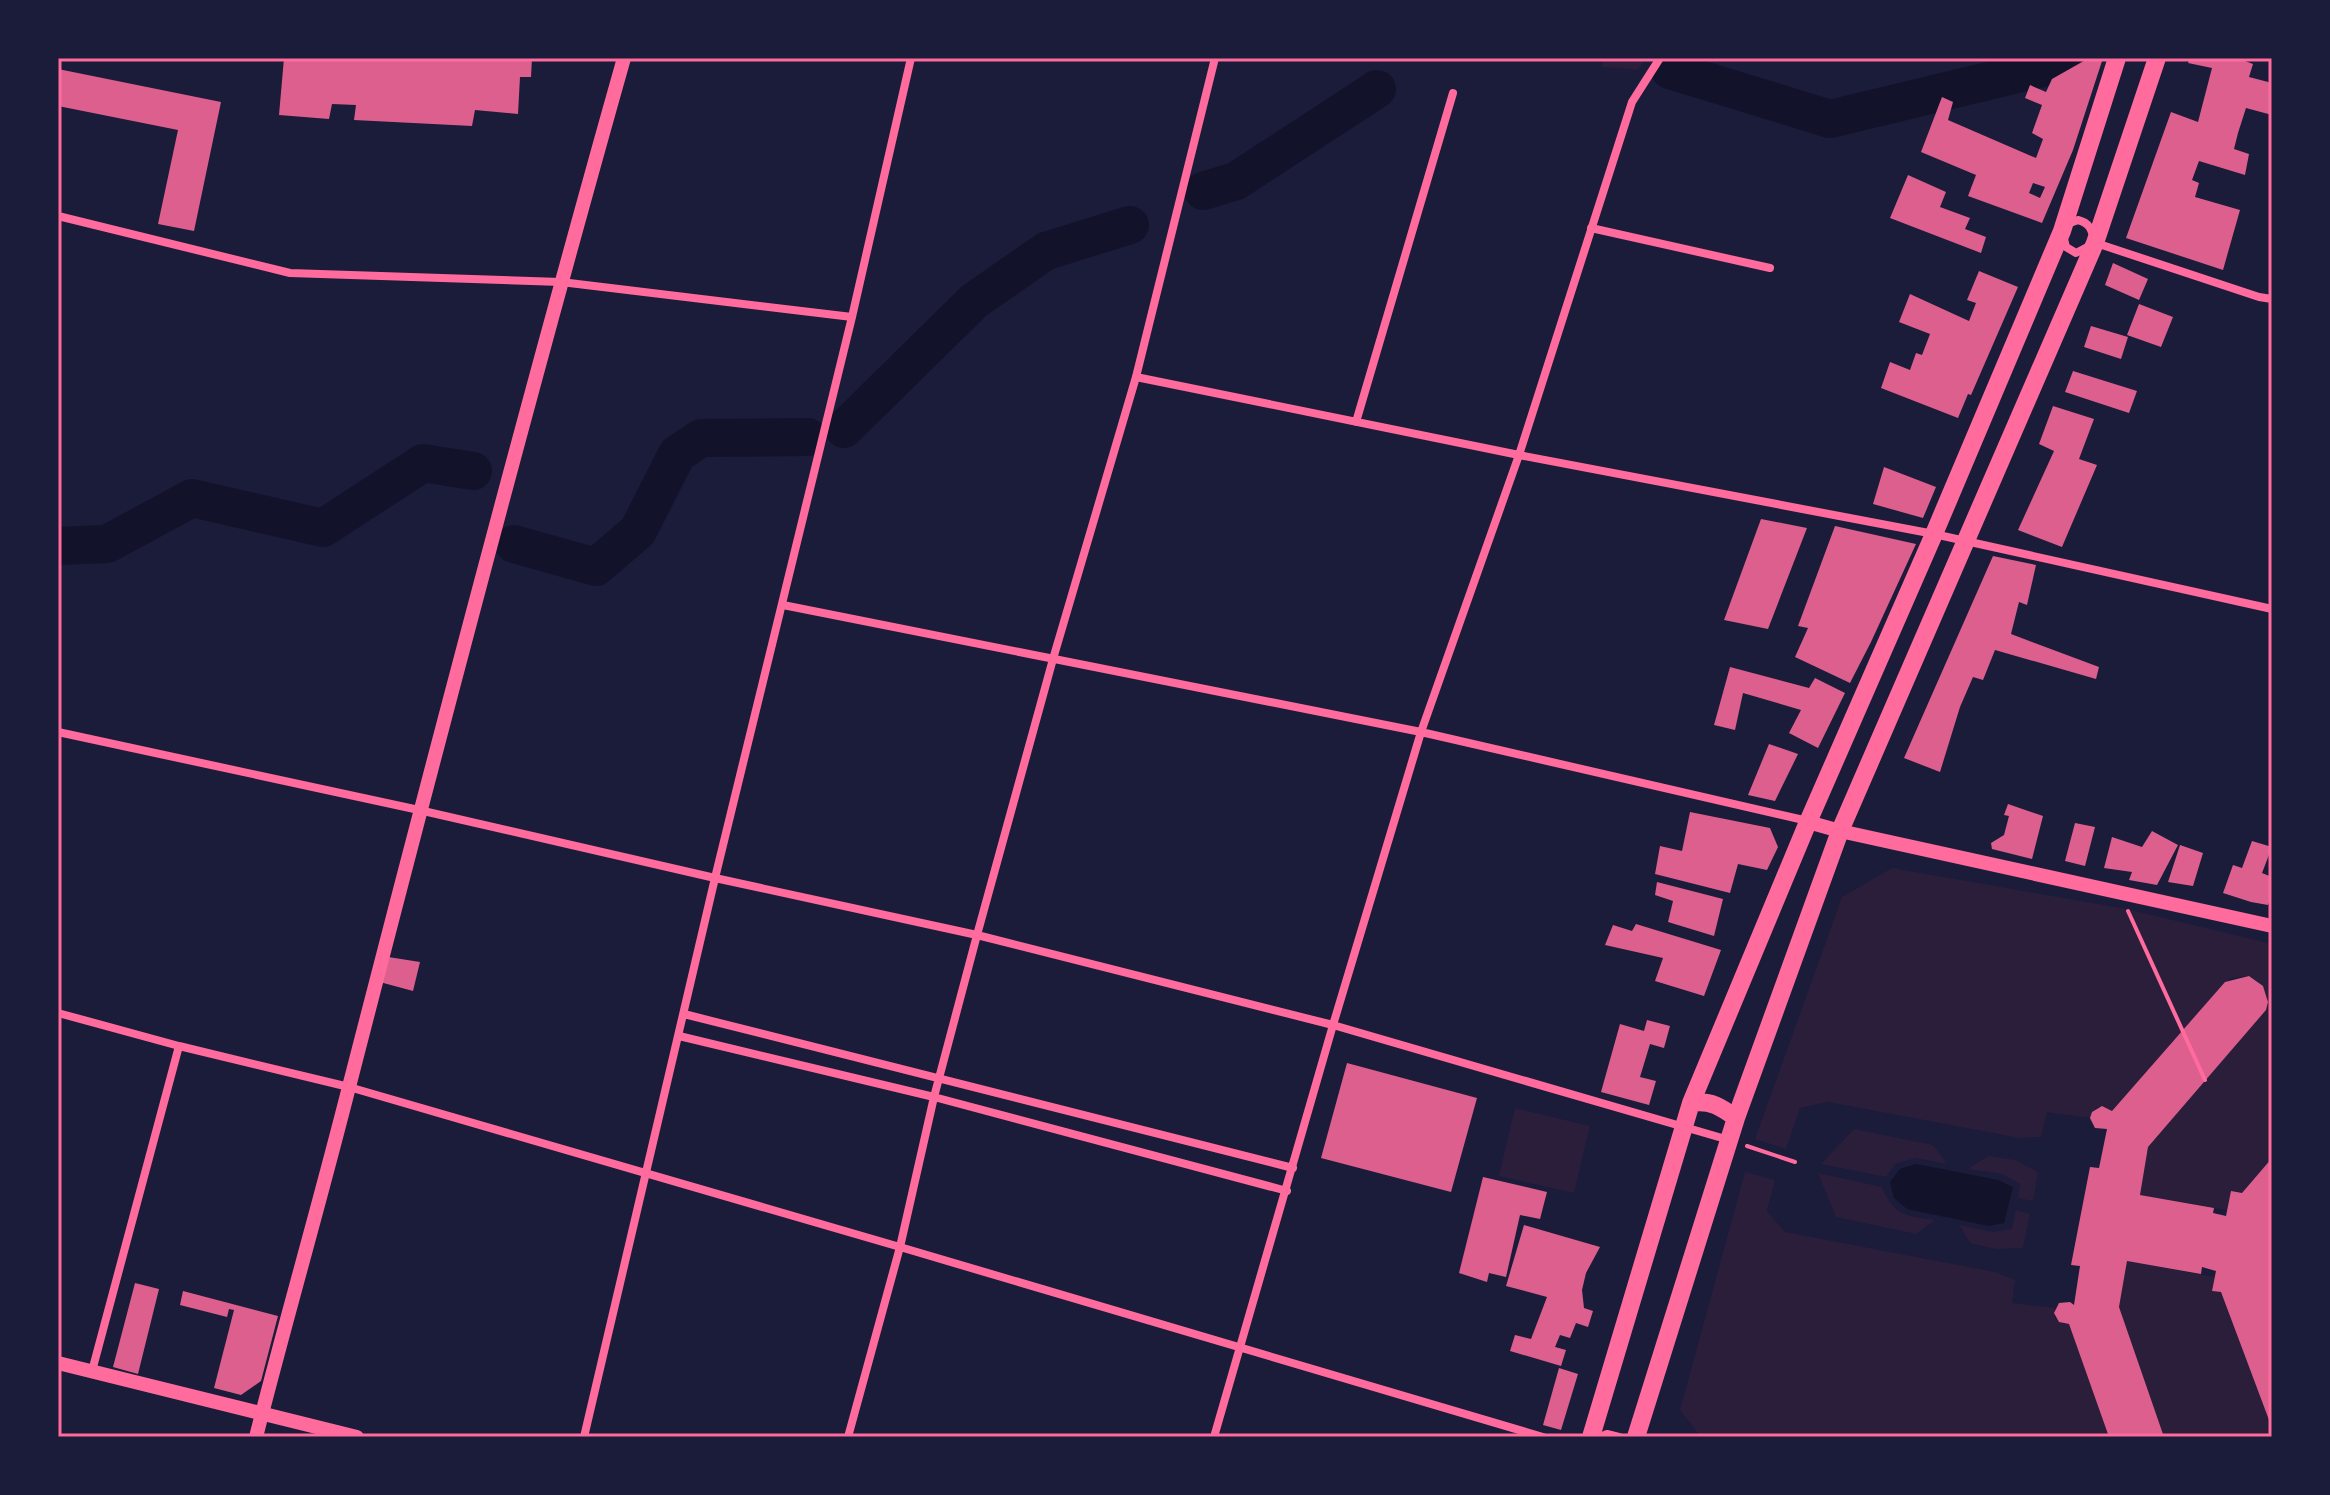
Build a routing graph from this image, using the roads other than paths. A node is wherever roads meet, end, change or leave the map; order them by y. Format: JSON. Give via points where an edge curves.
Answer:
{"nodes":[{"id":1,"x":624,"y":58,"type":"edge"},
{"id":2,"x":911,"y":58,"type":"edge"},
{"id":3,"x":1215,"y":58,"type":"edge"},
{"id":4,"x":1660,"y":58,"type":"edge"},
{"id":5,"x":2117,"y":58,"type":"edge"},
{"id":6,"x":2157,"y":58,"type":"edge"},
{"id":7,"x":1453,"y":93,"type":"dead end"},
{"id":8,"x":58,"y":216,"type":"edge"},
{"id":9,"x":1591,"y":228,"type":"junction"},
{"id":10,"x":2062,"y":231,"type":"junction"},
{"id":11,"x":2095,"y":243,"type":"junction"},
{"id":12,"x":1770,"y":268,"type":"dead end"},
{"id":13,"x":561,"y":282,"type":"junction"},
{"id":14,"x":2272,"y":299,"type":"edge"},
{"id":15,"x":852,"y":317,"type":"junction"},
{"id":16,"x":1136,"y":377,"type":"junction"},
{"id":17,"x":1356,"y":422,"type":"junction"},
{"id":18,"x":1519,"y":455,"type":"junction"},
{"id":19,"x":1934,"y":534,"type":"junction"},
{"id":20,"x":1967,"y":541,"type":"junction"},
{"id":21,"x":783,"y":605,"type":"junction"},
{"id":22,"x":2272,"y":609,"type":"edge"},
{"id":23,"x":1053,"y":659,"type":"junction"},
{"id":24,"x":58,"y":732,"type":"edge"},
{"id":25,"x":1421,"y":732,"type":"junction"},
{"id":26,"x":419,"y":810,"type":"junction"},
{"id":27,"x":1808,"y":822,"type":"junction"},
{"id":28,"x":1840,"y":831,"type":"junction"},
{"id":29,"x":715,"y":878,"type":"junction"},
{"id":30,"x":2272,"y":926,"type":"edge"},
{"id":31,"x":977,"y":935,"type":"junction"},
{"id":32,"x":58,"y":1013,"type":"edge"},
{"id":33,"x":684,"y":1014,"type":"junction"},
{"id":34,"x":1333,"y":1025,"type":"junction"},
{"id":35,"x":679,"y":1036,"type":"junction"},
{"id":36,"x":179,"y":1046,"type":"junction"},
{"id":37,"x":939,"y":1077,"type":"junction"},
{"id":38,"x":349,"y":1087,"type":"junction"},
{"id":39,"x":934,"y":1097,"type":"junction"},
{"id":40,"x":1691,"y":1103,"type":"junction"},
{"id":41,"x":1736,"y":1118,"type":"junction"},
{"id":42,"x":1683,"y":1126,"type":"junction"},
{"id":43,"x":1730,"y":1141,"type":"junction"},
{"id":44,"x":1293,"y":1168,"type":"junction"},
{"id":45,"x":647,"y":1175,"type":"junction"},
{"id":46,"x":1287,"y":1191,"type":"junction"},
{"id":47,"x":900,"y":1247,"type":"junction"},
{"id":48,"x":1241,"y":1348,"type":"junction"},
{"id":49,"x":58,"y":1363,"type":"edge"},
{"id":50,"x":92,"y":1371,"type":"junction"},
{"id":51,"x":262,"y":1412,"type":"junction"},
{"id":52,"x":256,"y":1437,"type":"edge"},
{"id":53,"x":357,"y":1437,"type":"edge"},
{"id":54,"x":584,"y":1437,"type":"edge"},
{"id":55,"x":848,"y":1437,"type":"edge"},
{"id":56,"x":1214,"y":1437,"type":"edge"},
{"id":57,"x":1543,"y":1437,"type":"edge"},
{"id":58,"x":1591,"y":1437,"type":"edge"},
{"id":59,"x":1600,"y":1437,"type":"edge"},
{"id":60,"x":1619,"y":1437,"type":"edge"},
{"id":61,"x":1636,"y":1437,"type":"edge"}],
"edges":[{"from":1,"to":13,"type":"street"},
{"from":2,"to":15,"type":"street"},
{"from":3,"to":16,"type":"street"},
{"from":4,"to":9,"type":"street","via":[[1632,102]]},
{"from":5,"to":10,"type":"main road"},
{"from":6,"to":11,"type":"main road"},
{"from":7,"to":17,"type":"street"},
{"from":8,"to":13,"type":"street","via":[[290,273]]},
{"from":9,"to":12,"type":"street"},
{"from":9,"to":18,"type":"street"},
{"from":10,"to":11,"type":"street","via":[[2070,251]]},
{"from":10,"to":11,"type":"street","via":[[2083,221]]},
{"from":10,"to":19,"type":"main road"},
{"from":11,"to":14,"type":"street"},
{"from":11,"to":20,"type":"main road"},
{"from":13,"to":15,"type":"street"},
{"from":13,"to":26,"type":"street"},
{"from":15,"to":21,"type":"street"},
{"from":16,"to":17,"type":"street"},
{"from":16,"to":23,"type":"street"},
{"from":17,"to":18,"type":"street"},
{"from":18,"to":19,"type":"street"},
{"from":18,"to":25,"type":"street"},
{"from":19,"to":20,"type":"street"},
{"from":19,"to":27,"type":"main road"},
{"from":20,"to":22,"type":"street"},
{"from":20,"to":28,"type":"main road"},
{"from":21,"to":23,"type":"street"},
{"from":21,"to":29,"type":"street"},
{"from":23,"to":25,"type":"street"},
{"from":23,"to":31,"type":"street"},
{"from":24,"to":26,"type":"street"},
{"from":25,"to":27,"type":"street"},
{"from":25,"to":34,"type":"street"},
{"from":26,"to":29,"type":"street"},
{"from":26,"to":38,"type":"street"},
{"from":27,"to":28,"type":"street"},
{"from":27,"to":40,"type":"main road"},
{"from":28,"to":30,"type":"street"},
{"from":28,"to":41,"type":"main road"},
{"from":29,"to":31,"type":"street"},
{"from":29,"to":33,"type":"street"},
{"from":31,"to":34,"type":"street"},
{"from":31,"to":37,"type":"street"},
{"from":32,"to":36,"type":"street"},
{"from":33,"to":35,"type":"street"},
{"from":33,"to":37,"type":"street"},
{"from":34,"to":42,"type":"street"},
{"from":34,"to":44,"type":"street"},
{"from":35,"to":39,"type":"street"},
{"from":35,"to":45,"type":"street"},
{"from":36,"to":38,"type":"street"},
{"from":36,"to":50,"type":"street"},
{"from":37,"to":39,"type":"street"},
{"from":37,"to":44,"type":"street"},
{"from":38,"to":45,"type":"street"},
{"from":38,"to":51,"type":"street"},
{"from":39,"to":46,"type":"street"},
{"from":39,"to":47,"type":"street"},
{"from":40,"to":41,"type":"main road","via":[[1714,1103]]},
{"from":40,"to":42,"type":"main road"},
{"from":41,"to":43,"type":"main road"},
{"from":42,"to":43,"type":"street"},
{"from":42,"to":58,"type":"main road"},
{"from":43,"to":61,"type":"main road"},
{"from":44,"to":46,"type":"street"},
{"from":45,"to":47,"type":"street"},
{"from":45,"to":54,"type":"street"},
{"from":46,"to":48,"type":"street"},
{"from":47,"to":48,"type":"street"},
{"from":47,"to":55,"type":"street"},
{"from":48,"to":56,"type":"street"},
{"from":48,"to":57,"type":"street"},
{"from":49,"to":50,"type":"street"},
{"from":50,"to":51,"type":"street"},
{"from":51,"to":52,"type":"street"},
{"from":51,"to":53,"type":"street"},
{"from":59,"to":60,"type":"street"}]}
